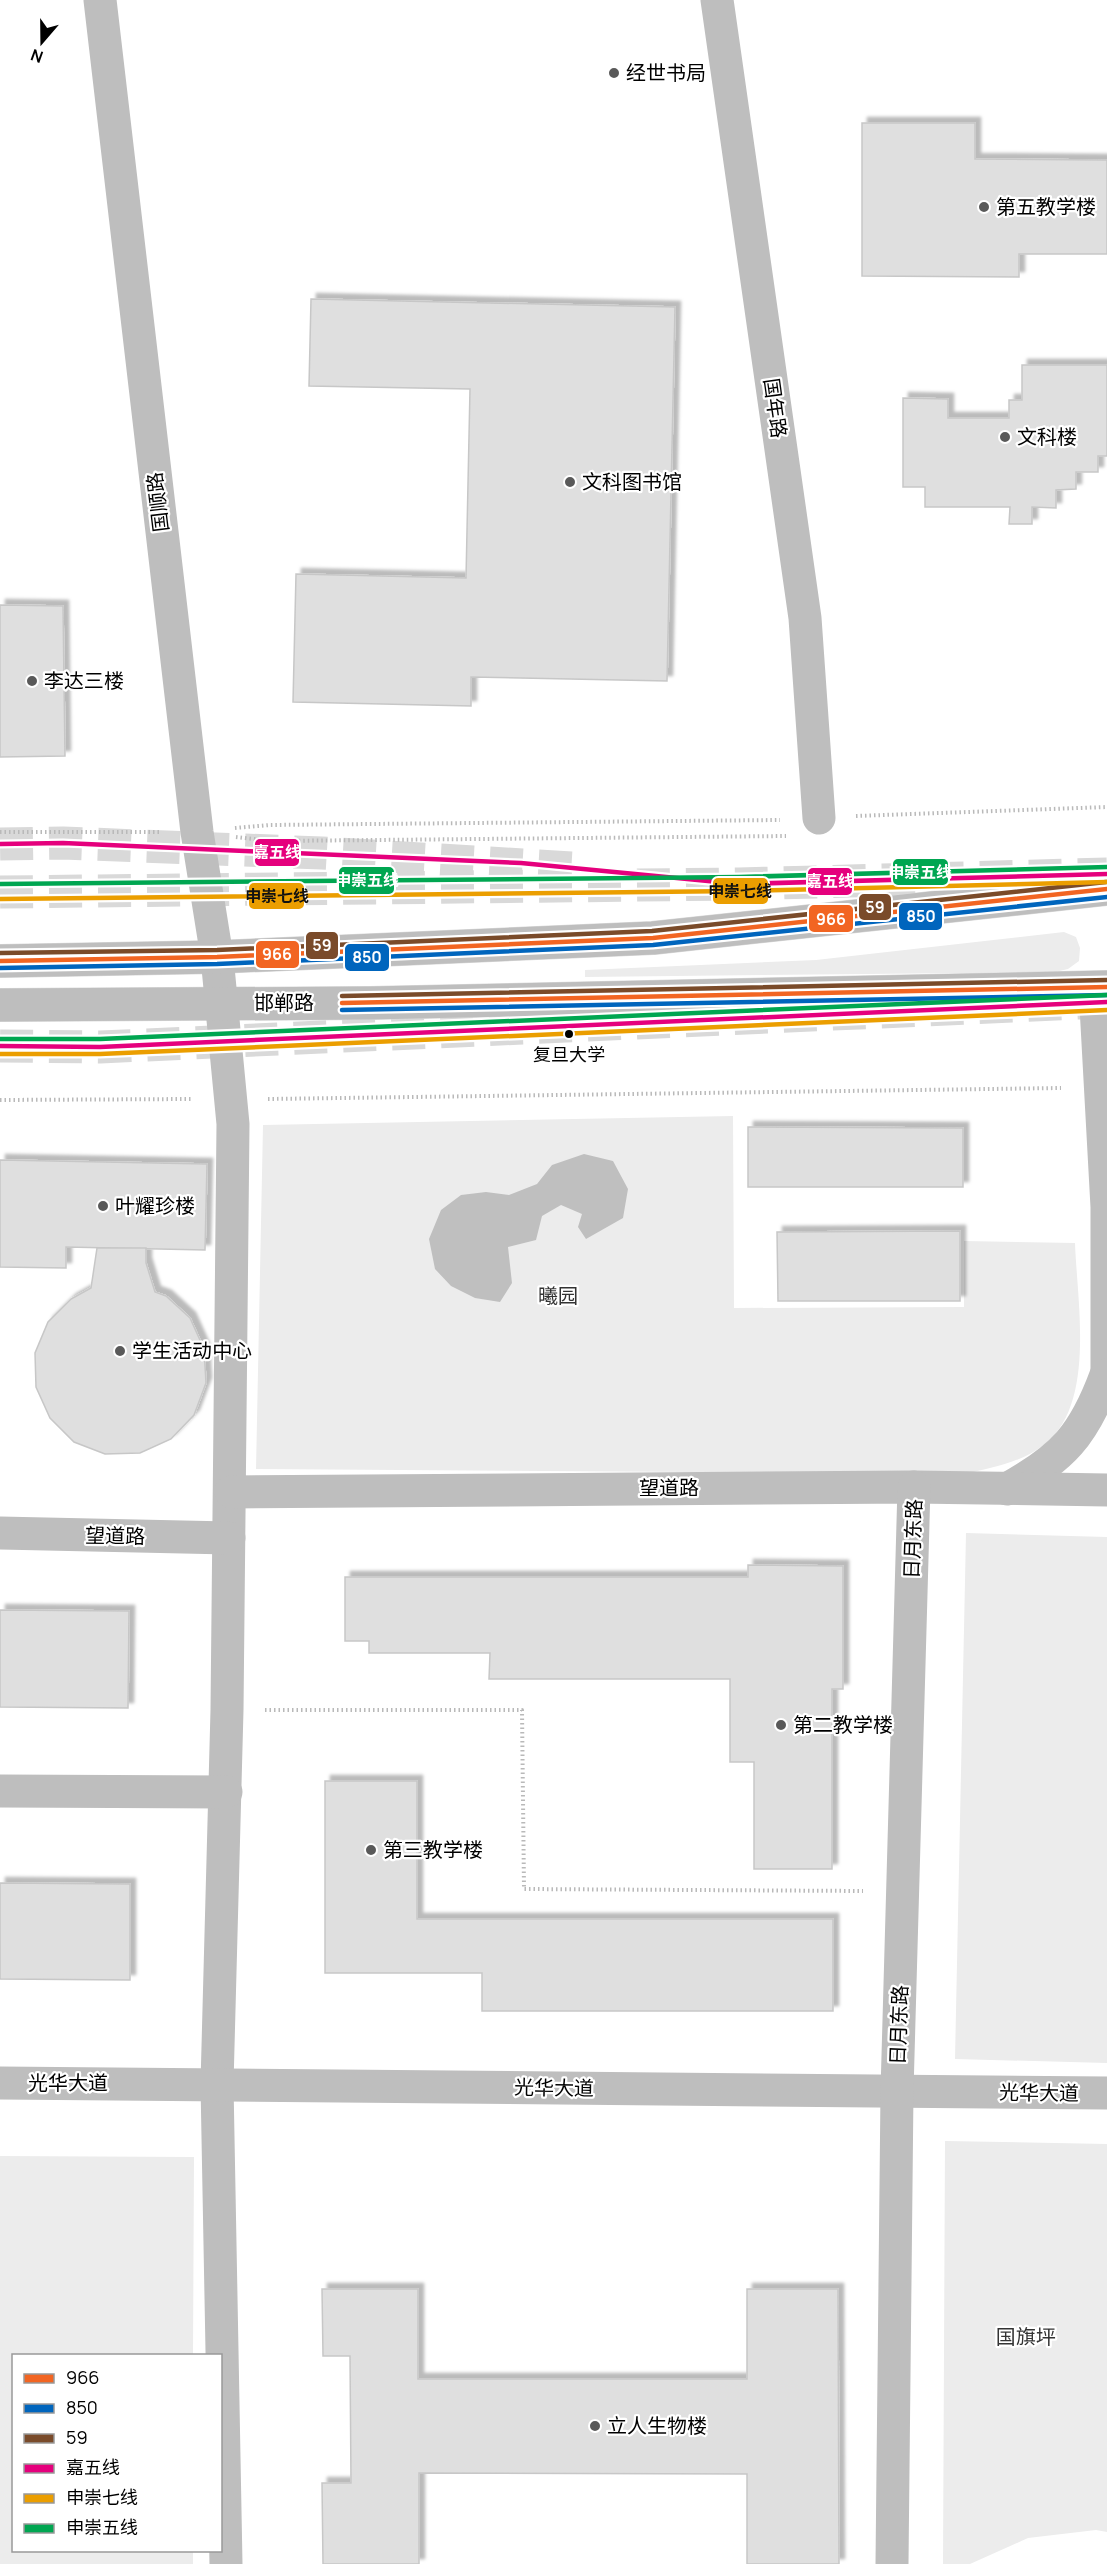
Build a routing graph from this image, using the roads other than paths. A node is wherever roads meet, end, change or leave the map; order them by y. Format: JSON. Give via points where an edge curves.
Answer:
{"nodes":[{"id":1,"x":99,"y":0,"type":"edge"},
{"id":2,"x":717,"y":0,"type":"edge"},
{"id":3,"x":819,"y":818,"type":"road end"},
{"id":4,"x":1107,"y":889,"type":"edge"},
{"id":5,"x":217,"y":957,"type":"junction"},
{"id":6,"x":0,"y":960,"type":"edge"},
{"id":7,"x":1101,"y":987,"type":"edge"},
{"id":8,"x":221,"y":1004,"type":"junction"},
{"id":9,"x":0,"y":1005,"type":"edge"},
{"id":10,"x":1107,"y":1377,"type":"edge"},
{"id":11,"x":914,"y":1487,"type":"junction"},
{"id":12,"x":1006,"y":1490,"type":"junction"},
{"id":13,"x":1107,"y":1490,"type":"edge"},
{"id":14,"x":231,"y":1492,"type":"junction"},
{"id":15,"x":0,"y":1533,"type":"edge"},
{"id":16,"x":229,"y":1538,"type":"junction"},
{"id":17,"x":0,"y":1791,"type":"edge"},
{"id":18,"x":226,"y":1792,"type":"junction"},
{"id":19,"x":0,"y":2083,"type":"edge"},
{"id":20,"x":217,"y":2084,"type":"junction"},
{"id":21,"x":897,"y":2091,"type":"junction"},
{"id":22,"x":1107,"y":2093,"type":"edge"},
{"id":23,"x":226,"y":2564,"type":"edge"},
{"id":24,"x":892,"y":2564,"type":"edge"}],
"edges":[{"from":1,"to":5,"type":"main road","name":"国顺路","via":[[197,832]]},
{"from":2,"to":3,"type":"main road","name":"国年路","via":[[805,618]]},
{"from":4,"to":5,"type":"main road","via":[[653,938]]},
{"from":5,"to":6,"type":"main road"},
{"from":5,"to":8,"type":"main road","name":"国顺路"},
{"from":7,"to":8,"type":"main road","name":"邯郸路"},
{"from":7,"to":10,"type":"main road"},
{"from":8,"to":9,"type":"main road","name":"邯郸路"},
{"from":8,"to":14,"type":"main road","name":"国顺路","via":[[233,1136]]},
{"from":10,"to":12,"type":"main road","via":[[1093,1411],[1073,1440],[1044,1469]]},
{"from":11,"to":12,"type":"main road","name":"望道路"},
{"from":11,"to":14,"type":"main road","name":"望道路"},
{"from":11,"to":21,"type":"main road","name":"日月东路"},
{"from":12,"to":13,"type":"main road","name":"望道路"},
{"from":14,"to":16,"type":"main road","name":"国顺路"},
{"from":15,"to":16,"type":"main road","name":"望道路"},
{"from":16,"to":18,"type":"main road","name":"国顺路"},
{"from":17,"to":18,"type":"main road"},
{"from":18,"to":20,"type":"main road","name":"国顺路"},
{"from":19,"to":20,"type":"main road","name":"光华大道"},
{"from":20,"to":21,"type":"main road","name":"光华大道"},
{"from":20,"to":23,"type":"main road","name":"国顺路"},
{"from":21,"to":22,"type":"main road","name":"光华大道"},
{"from":21,"to":24,"type":"main road","name":"日月东路"}]}
